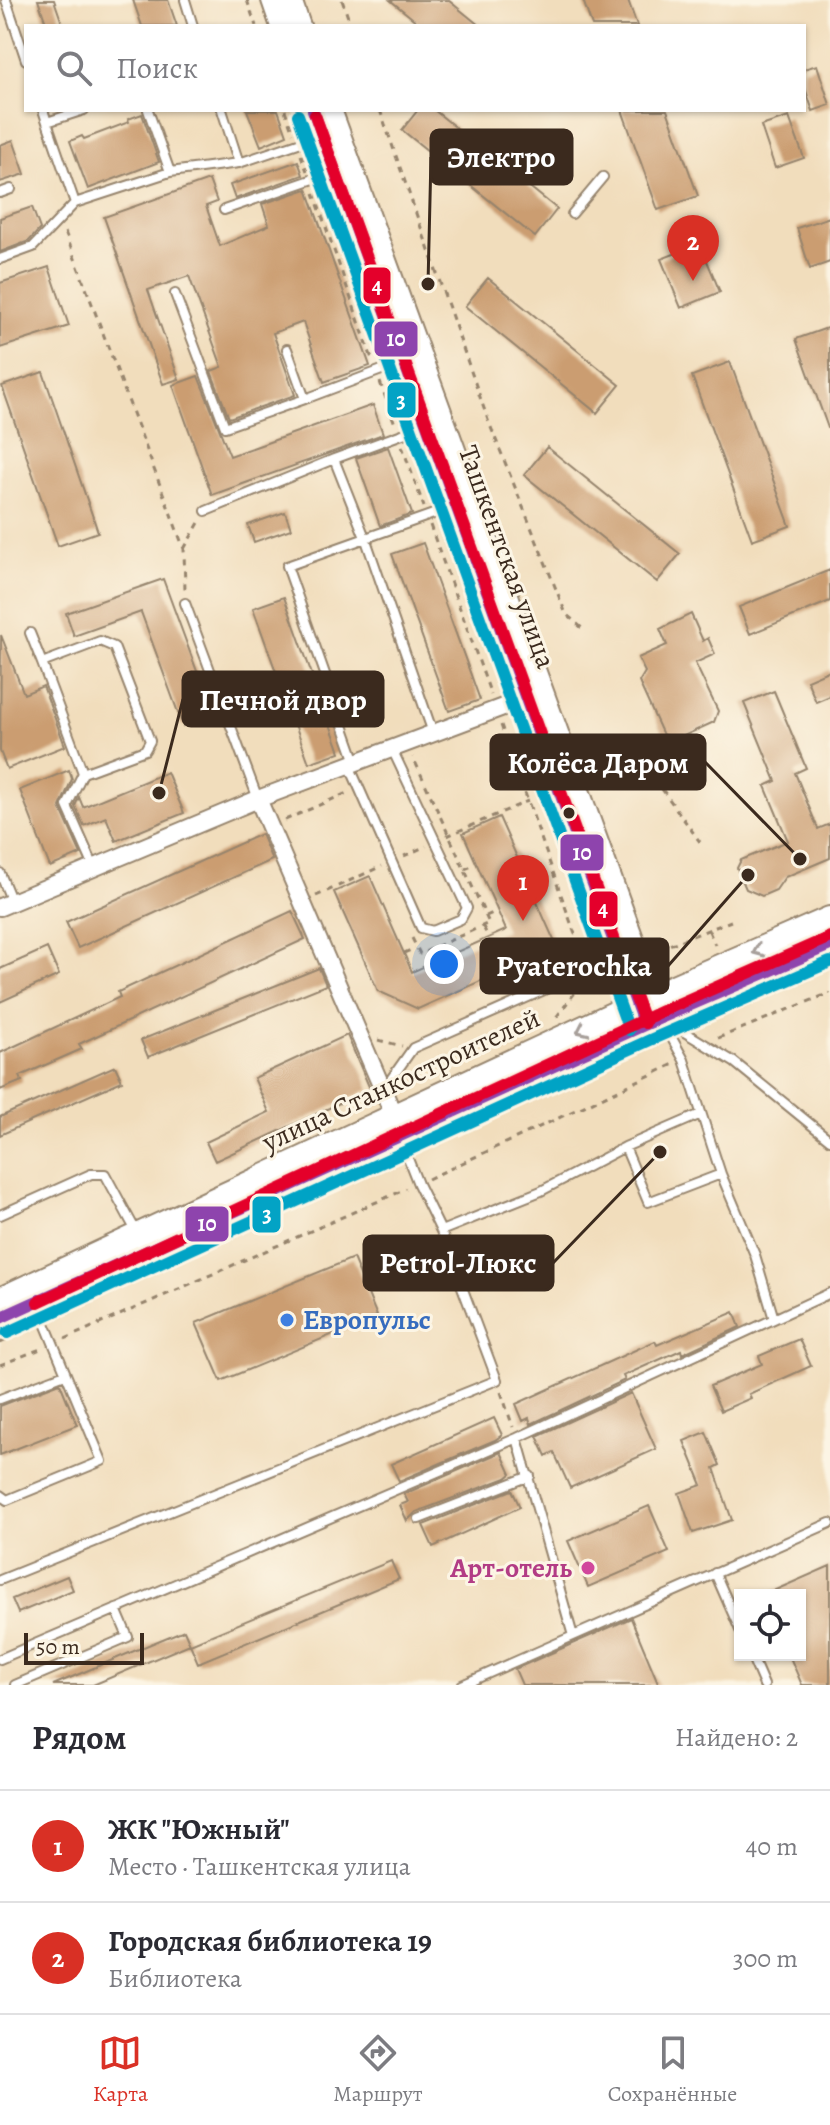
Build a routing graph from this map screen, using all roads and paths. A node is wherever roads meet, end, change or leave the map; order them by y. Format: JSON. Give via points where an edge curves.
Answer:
{"nodes":[{"id":1,"x":6,"y":0,"type":"edge"},
{"id":2,"x":185,"y":0,"type":"edge"},
{"id":3,"x":247,"y":0,"type":"edge"},
{"id":4,"x":273,"y":0,"type":"edge"},
{"id":5,"x":290,"y":0,"type":"edge"},
{"id":6,"x":342,"y":0,"type":"edge"},
{"id":7,"x":192,"y":24,"type":"edge"},
{"id":8,"x":255,"y":24,"type":"edge"},
{"id":9,"x":281,"y":24,"type":"edge"},
{"id":10,"x":298,"y":24,"type":"edge"},
{"id":11,"x":350,"y":24,"type":"edge"},
{"id":12,"x":24,"y":54,"type":"edge"},
{"id":13,"x":44,"y":112,"type":"edge"},
{"id":14,"x":78,"y":112,"type":"edge"},
{"id":15,"x":149,"y":112,"type":"edge"},
{"id":16,"x":223,"y":112,"type":"edge"},
{"id":17,"x":286,"y":112,"type":"edge"},
{"id":18,"x":314,"y":112,"type":"edge"},
{"id":19,"x":331,"y":112,"type":"edge"},
{"id":20,"x":381,"y":112,"type":"edge"},
{"id":21,"x":47,"y":122,"type":"junction"},
{"id":22,"x":322,"y":135,"type":"junction"},
{"id":23,"x":297,"y":143,"type":"junction"},
{"id":24,"x":239,"y":163,"type":"junction"},
{"id":25,"x":335,"y":171,"type":"junction"},
{"id":26,"x":170,"y":172,"type":"junction"},
{"id":27,"x":603,"y":177,"type":"dead end"},
{"id":28,"x":310,"y":180,"type":"junction"},
{"id":29,"x":11,"y":189,"type":"dead end"},
{"id":30,"x":0,"y":193,"type":"edge"},
{"id":31,"x":75,"y":203,"type":"junction"},
{"id":32,"x":224,"y":210,"type":"dead end"},
{"id":33,"x":572,"y":214,"type":"dead end"},
{"id":34,"x":60,"y":218,"type":"junction"},
{"id":35,"x":0,"y":259,"type":"edge"},
{"id":36,"x":175,"y":294,"type":"dead end"},
{"id":37,"x":287,"y":349,"type":"dead end"},
{"id":38,"x":412,"y":359,"type":"junction"},
{"id":39,"x":377,"y":372,"type":"junction"},
{"id":40,"x":305,"y":399,"type":"junction"},
{"id":41,"x":427,"y":425,"type":"junction"},
{"id":42,"x":398,"y":435,"type":"junction"},
{"id":43,"x":334,"y":459,"type":"junction"},
{"id":44,"x":457,"y":506,"type":"junction"},
{"id":45,"x":206,"y":511,"type":"joint"},
{"id":46,"x":427,"y":517,"type":"junction"},
{"id":47,"x":366,"y":540,"type":"junction"},
{"id":48,"x":184,"y":549,"type":"junction"},
{"id":49,"x":185,"y":603,"type":"joint"},
{"id":50,"x":584,"y":630,"type":"dead end"},
{"id":51,"x":30,"y":633,"type":"dead end"},
{"id":52,"x":520,"y":656,"type":"junction"},
{"id":53,"x":42,"y":663,"type":"junction"},
{"id":54,"x":534,"y":695,"type":"junction"},
{"id":55,"x":496,"y":710,"type":"junction"},
{"id":56,"x":433,"y":733,"type":"junction"},
{"id":57,"x":392,"y":749,"type":"junction"},
{"id":58,"x":634,"y":750,"type":"dead end"},
{"id":59,"x":411,"y":754,"type":"dead end"},
{"id":60,"x":352,"y":764,"type":"junction"},
{"id":61,"x":83,"y":773,"type":"junction"},
{"id":62,"x":347,"y":793,"type":"dead end"},
{"id":63,"x":258,"y":799,"type":"junction"},
{"id":64,"x":270,"y":827,"type":"junction"},
{"id":65,"x":700,"y":842,"type":"dead end"},
{"id":66,"x":476,"y":864,"type":"dead end"},
{"id":67,"x":94,"y":867,"type":"junction"},
{"id":68,"x":464,"y":870,"type":"junction"},
{"id":69,"x":0,"y":873,"type":"edge"},
{"id":70,"x":6,"y":904,"type":"edge"},
{"id":71,"x":497,"y":911,"type":"dead end"},
{"id":72,"x":486,"y":916,"type":"junction"},
{"id":73,"x":830,"y":920,"type":"edge"},
{"id":74,"x":731,"y":921,"type":"dead end"},
{"id":75,"x":483,"y":926,"type":"junction"},
{"id":76,"x":709,"y":931,"type":"junction"},
{"id":77,"x":489,"y":938,"type":"dead end"},
{"id":78,"x":830,"y":945,"type":"edge"},
{"id":79,"x":417,"y":948,"type":"dead end"},
{"id":80,"x":659,"y":949,"type":"dead end"},
{"id":81,"x":426,"y":951,"type":"junction"},
{"id":82,"x":404,"y":953,"type":"dead end"},
{"id":83,"x":580,"y":953,"type":"junction"},
{"id":84,"x":420,"y":954,"type":"dead end"},
{"id":85,"x":720,"y":956,"type":"dead end"},
{"id":86,"x":432,"y":964,"type":"dead end"},
{"id":87,"x":589,"y":974,"type":"dead end"},
{"id":88,"x":551,"y":987,"type":"joint"},
{"id":89,"x":648,"y":1011,"type":"junction"},
{"id":90,"x":364,"y":1044,"type":"junction"},
{"id":91,"x":413,"y":1048,"type":"junction"},
{"id":92,"x":383,"y":1090,"type":"junction"},
{"id":93,"x":701,"y":1114,"type":"junction"},
{"id":94,"x":397,"y":1127,"type":"junction"},
{"id":95,"x":830,"y":1140,"type":"edge"},
{"id":96,"x":625,"y":1147,"type":"junction"},
{"id":97,"x":721,"y":1174,"type":"junction"},
{"id":98,"x":0,"y":1215,"type":"edge"},
{"id":99,"x":441,"y":1231,"type":"junction"},
{"id":100,"x":139,"y":1238,"type":"junction"},
{"id":101,"x":445,"y":1245,"type":"junction"},
{"id":102,"x":407,"y":1260,"type":"dead end"},
{"id":103,"x":830,"y":1293,"type":"edge"},
{"id":104,"x":34,"y":1296,"type":"junction"},
{"id":105,"x":0,"y":1301,"type":"edge"},
{"id":106,"x":0,"y":1318,"type":"edge"},
{"id":107,"x":774,"y":1319,"type":"junction"},
{"id":108,"x":65,"y":1374,"type":"junction"},
{"id":109,"x":497,"y":1380,"type":"junction"},
{"id":110,"x":0,"y":1399,"type":"edge"},
{"id":111,"x":517,"y":1438,"type":"junction"},
{"id":112,"x":530,"y":1476,"type":"junction"},
{"id":113,"x":0,"y":1495,"type":"edge"},
{"id":114,"x":419,"y":1519,"type":"dead end"},
{"id":115,"x":830,"y":1523,"type":"edge"},
{"id":116,"x":715,"y":1573,"type":"junction"},
{"id":117,"x":0,"y":1580,"type":"edge"},
{"id":118,"x":116,"y":1609,"type":"junction"},
{"id":119,"x":734,"y":1616,"type":"edge"},
{"id":120,"x":573,"y":1636,"type":"junction"},
{"id":121,"x":0,"y":1659,"type":"edge"},
{"id":122,"x":754,"y":1661,"type":"edge"},
{"id":123,"x":15,"y":1685,"type":"edge"},
{"id":124,"x":462,"y":1685,"type":"edge"},
{"id":125,"x":764,"y":1685,"type":"edge"}],
"edges":[{"from":1,"to":12,"type":"lane"},
{"from":2,"to":7,"type":"lane"},
{"from":3,"to":8,"type":"path"},
{"from":4,"to":9,"type":"main road"},
{"from":5,"to":10,"type":"main road"},
{"from":6,"to":11,"type":"path"},
{"from":13,"to":21,"type":"lane"},
{"from":14,"to":21,"type":"lane"},
{"from":15,"to":26,"type":"lane"},
{"from":16,"to":24,"type":"lane"},
{"from":17,"to":23,"type":"path"},
{"from":18,"to":22,"type":"main road","name":"Ташкентская улица"},
{"from":19,"to":38,"type":"main road","name":"Ташкентская улица"},
{"from":20,"to":50,"type":"path","via":[[488,420],[566,614]]},
{"from":21,"to":31,"type":"lane"},
{"from":22,"to":23,"type":"lane"},
{"from":22,"to":25,"type":"main road","name":"Ташкентская улица"},
{"from":23,"to":24,"type":"lane"},
{"from":23,"to":28,"type":"path"},
{"from":24,"to":26,"type":"lane"},
{"from":25,"to":28,"type":"lane"},
{"from":25,"to":38,"type":"main road","name":"Ташкентская улица"},
{"from":26,"to":31,"type":"lane"},
{"from":27,"to":33,"type":"lane"},
{"from":28,"to":32,"type":"lane"},
{"from":28,"to":39,"type":"path"},
{"from":29,"to":30,"type":"lane"},
{"from":31,"to":34,"type":"lane"},
{"from":34,"to":35,"type":"lane","via":[[33,247]]},
{"from":34,"to":48,"type":"path"},
{"from":36,"to":40,"type":"lane","via":[[225,427]]},
{"from":37,"to":40,"type":"lane"},
{"from":38,"to":39,"type":"lane"},
{"from":38,"to":41,"type":"main road","name":"Ташкентская улица"},
{"from":38,"to":52,"type":"main road","name":"Ташкентская улица"},
{"from":39,"to":40,"type":"lane"},
{"from":39,"to":42,"type":"path"},
{"from":41,"to":42,"type":"lane"},
{"from":41,"to":44,"type":"main road","name":"Ташкентская улица"},
{"from":42,"to":43,"type":"lane"},
{"from":42,"to":46,"type":"path"},
{"from":43,"to":45,"type":"lane"},
{"from":43,"to":47,"type":"lane"},
{"from":44,"to":46,"type":"lane"},
{"from":44,"to":52,"type":"main road","name":"Ташкентская улица"},
{"from":45,"to":48,"type":"path"},
{"from":46,"to":47,"type":"lane"},
{"from":46,"to":55,"type":"path"},
{"from":47,"to":56,"type":"lane"},
{"from":47,"to":60,"type":"lane","via":[[287,566]]},
{"from":48,"to":49,"type":"path"},
{"from":49,"to":63,"type":"lane"},
{"from":51,"to":53,"type":"lane"},
{"from":52,"to":54,"type":"main road","name":"Ташкентская улица"},
{"from":53,"to":61,"type":"lane"},
{"from":53,"to":61,"type":"lane","via":[[100,641],[114,647],[150,741],[145,750]]},
{"from":54,"to":55,"type":"street"},
{"from":54,"to":89,"type":"main road","name":"Ташкентская улица"},
{"from":55,"to":56,"type":"street"},
{"from":55,"to":83,"type":"path"},
{"from":56,"to":57,"type":"street"},
{"from":57,"to":60,"type":"street"},
{"from":57,"to":60,"type":"lane","via":[[467,908],[461,919],[433,931],[421,928]]},
{"from":58,"to":65,"type":"path"},
{"from":59,"to":68,"type":"path"},
{"from":60,"to":63,"type":"street"},
{"from":61,"to":67,"type":"lane","via":[[67,806]]},
{"from":62,"to":64,"type":"path"},
{"from":63,"to":64,"type":"street"},
{"from":63,"to":67,"type":"street"},
{"from":64,"to":90,"type":"street"},
{"from":66,"to":68,"type":"path"},
{"from":67,"to":70,"type":"street"},
{"from":68,"to":72,"type":"path"},
{"from":69,"to":70,"type":"lane"},
{"from":71,"to":72,"type":"path"},
{"from":72,"to":75,"type":"path","via":[[489,923]]},
{"from":73,"to":89,"type":"main road","name":"улица Станкостроителей","one_way":true},
{"from":74,"to":76,"type":"path"},
{"from":75,"to":77,"type":"path"},
{"from":75,"to":81,"type":"path"},
{"from":76,"to":80,"type":"path"},
{"from":76,"to":85,"type":"path"},
{"from":78,"to":89,"type":"main road","name":"улица Станкостроителей"},
{"from":79,"to":82,"type":"path"},
{"from":81,"to":84,"type":"path"},
{"from":81,"to":86,"type":"path"},
{"from":83,"to":87,"type":"path"},
{"from":83,"to":88,"type":"path","via":[[560,960]]},
{"from":88,"to":91,"type":"lane"},
{"from":89,"to":93,"type":"lane","via":[[684,1060]]},
{"from":89,"to":94,"type":"main road","name":"улица Станкостроителей"},
{"from":89,"to":95,"type":"lane","via":[[734,1062]]},
{"from":90,"to":91,"type":"path","via":[[375,1040]]},
{"from":90,"to":92,"type":"street"},
{"from":91,"to":92,"type":"lane"},
{"from":92,"to":94,"type":"street"},
{"from":93,"to":96,"type":"lane"},
{"from":93,"to":97,"type":"lane"},
{"from":94,"to":99,"type":"lane"},
{"from":94,"to":100,"type":"main road","name":"улица Станкостроителей"},
{"from":94,"to":104,"type":"main road","name":"улица Станкостроителей"},
{"from":96,"to":97,"type":"lane","via":[[648,1202]]},
{"from":96,"to":99,"type":"lane","via":[[541,1191]]},
{"from":97,"to":107,"type":"lane","via":[[755,1255]]},
{"from":98,"to":100,"type":"lane","via":[[91,1174],[105,1174]]},
{"from":99,"to":101,"type":"lane"},
{"from":100,"to":104,"type":"main road","name":"улица Станкостроителей"},
{"from":101,"to":102,"type":"lane"},
{"from":101,"to":109,"type":"lane"},
{"from":103,"to":107,"type":"lane"},
{"from":104,"to":105,"type":"main road","name":"улица Станкостроителей"},
{"from":104,"to":106,"type":"main road","name":"улица Станкостроителей"},
{"from":104,"to":108,"type":"lane"},
{"from":107,"to":111,"type":"lane"},
{"from":108,"to":110,"type":"lane"},
{"from":108,"to":113,"type":"lane","via":[[102,1461],[7,1500]]},
{"from":109,"to":111,"type":"path"},
{"from":109,"to":117,"type":"lane"},
{"from":111,"to":112,"type":"lane"},
{"from":111,"to":118,"type":"lane"},
{"from":112,"to":114,"type":"lane"},
{"from":112,"to":120,"type":"lane"},
{"from":115,"to":116,"type":"lane"},
{"from":116,"to":119,"type":"lane"},
{"from":116,"to":120,"type":"lane"},
{"from":118,"to":121,"type":"lane"},
{"from":118,"to":123,"type":"lane","via":[[128,1637]]},
{"from":120,"to":124,"type":"lane"},
{"from":122,"to":125,"type":"lane"}]}
